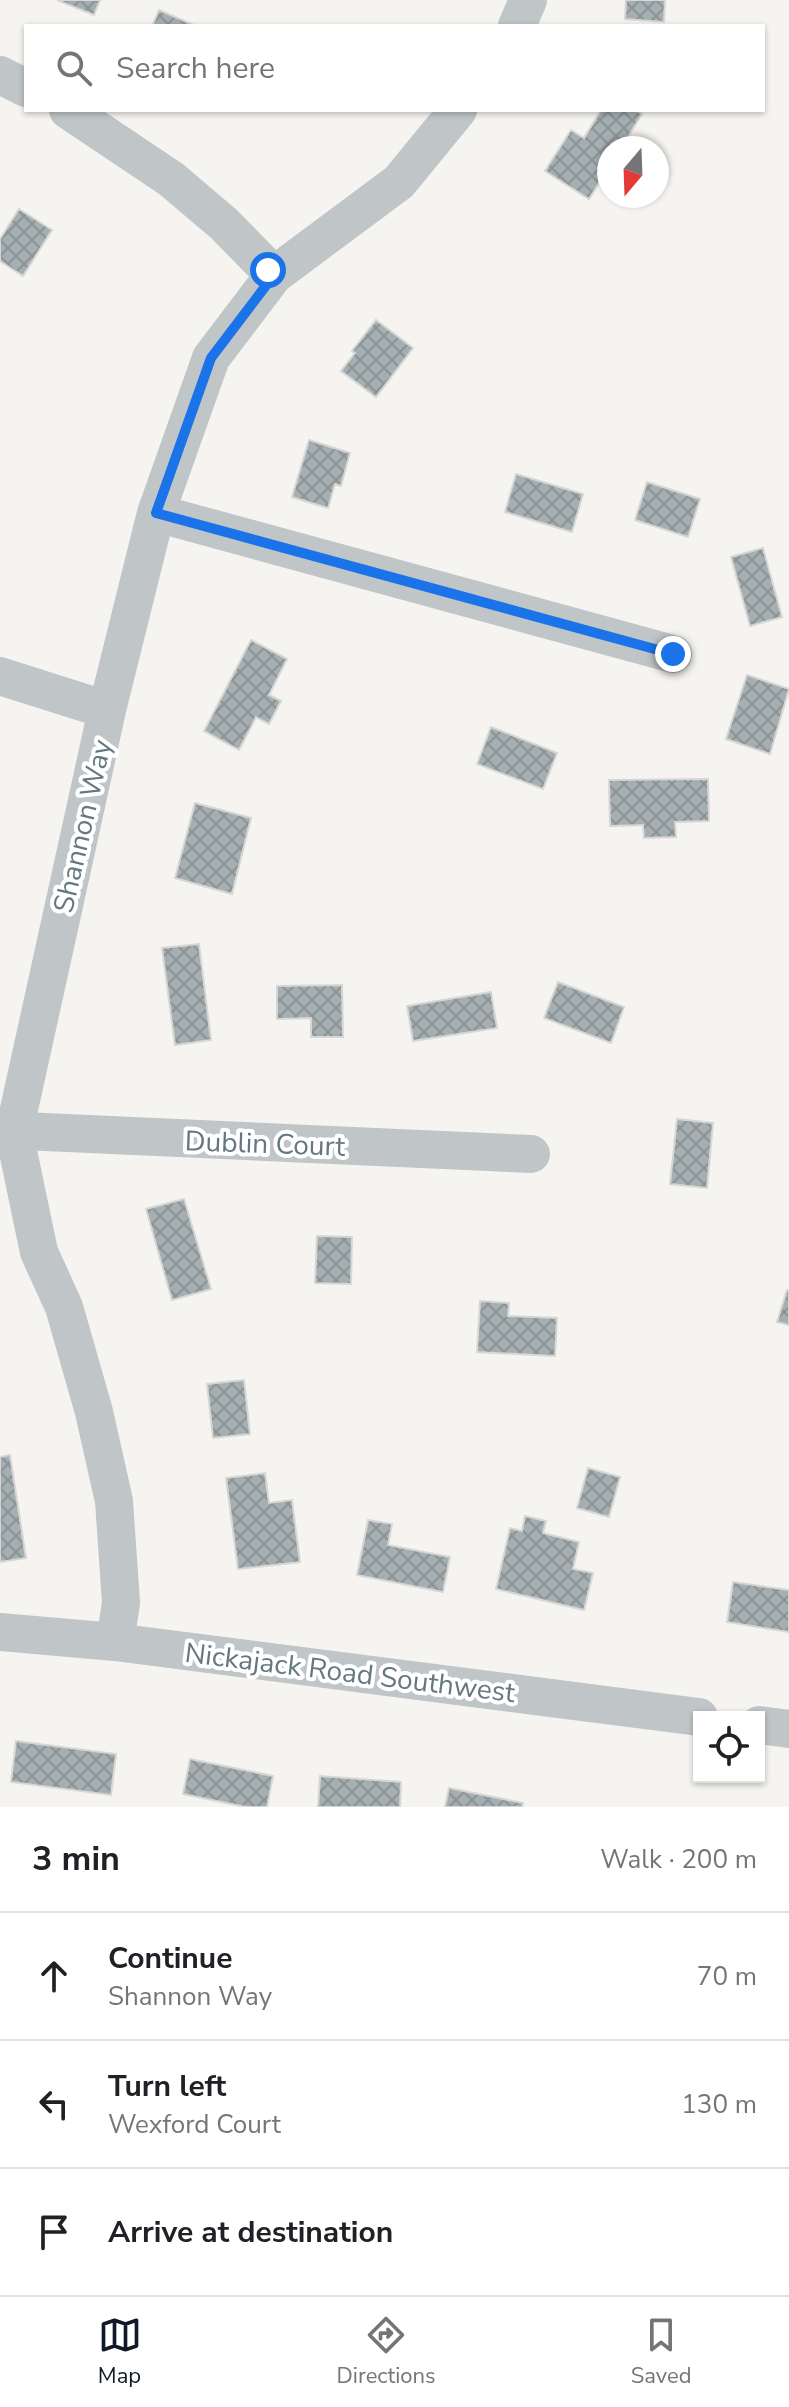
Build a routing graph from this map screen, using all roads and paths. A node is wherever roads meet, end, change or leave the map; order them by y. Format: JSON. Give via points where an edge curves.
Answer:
{"nodes":[{"id":1,"x":528,"y":0,"type":"edge"},
{"id":2,"x":518,"y":24,"type":"edge"},
{"id":3,"x":0,"y":75,"type":"edge"},
{"id":4,"x":24,"y":87,"type":"edge"},
{"id":5,"x":71,"y":112,"type":"edge"},
{"id":6,"x":456,"y":112,"type":"edge"},
{"id":7,"x":274,"y":275,"type":"junction"},
{"id":8,"x":156,"y":513,"type":"junction"},
{"id":9,"x":673,"y":654,"type":"dead end"},
{"id":10,"x":0,"y":676,"type":"edge"},
{"id":11,"x":107,"y":710,"type":"junction"},
{"id":12,"x":7,"y":1131,"type":"edge"},
{"id":13,"x":531,"y":1154,"type":"dead end"},
{"id":14,"x":0,"y":1632,"type":"edge"},
{"id":15,"x":115,"y":1642,"type":"junction"},
{"id":16,"x":693,"y":1716,"type":"edge"},
{"id":17,"x":765,"y":1726,"type":"edge"},
{"id":18,"x":789,"y":1729,"type":"edge"}],
"edges":[{"from":1,"to":2,"type":"street"},
{"from":3,"to":4,"type":"street"},
{"from":5,"to":7,"type":"street","via":[[171,179]]},
{"from":6,"to":7,"type":"street","name":"Shannon Way","via":[[399,182]]},
{"from":7,"to":8,"type":"street","name":"Shannon Way","via":[[211,358]]},
{"from":8,"to":9,"type":"street"},
{"from":8,"to":11,"type":"street","name":"Shannon Way"},
{"from":10,"to":11,"type":"street"},
{"from":11,"to":12,"type":"street","name":"Shannon Way"},
{"from":12,"to":13,"type":"street","name":"Dublin Court"},
{"from":12,"to":15,"type":"street","name":"Shannon Way","via":[[39,1252],[64,1307],[114,1501],[121,1603]]},
{"from":14,"to":15,"type":"street","name":"Nickajack Road Southwest"},
{"from":15,"to":16,"type":"street","name":"Nickajack Road Southwest"},
{"from":17,"to":18,"type":"street"}]}
